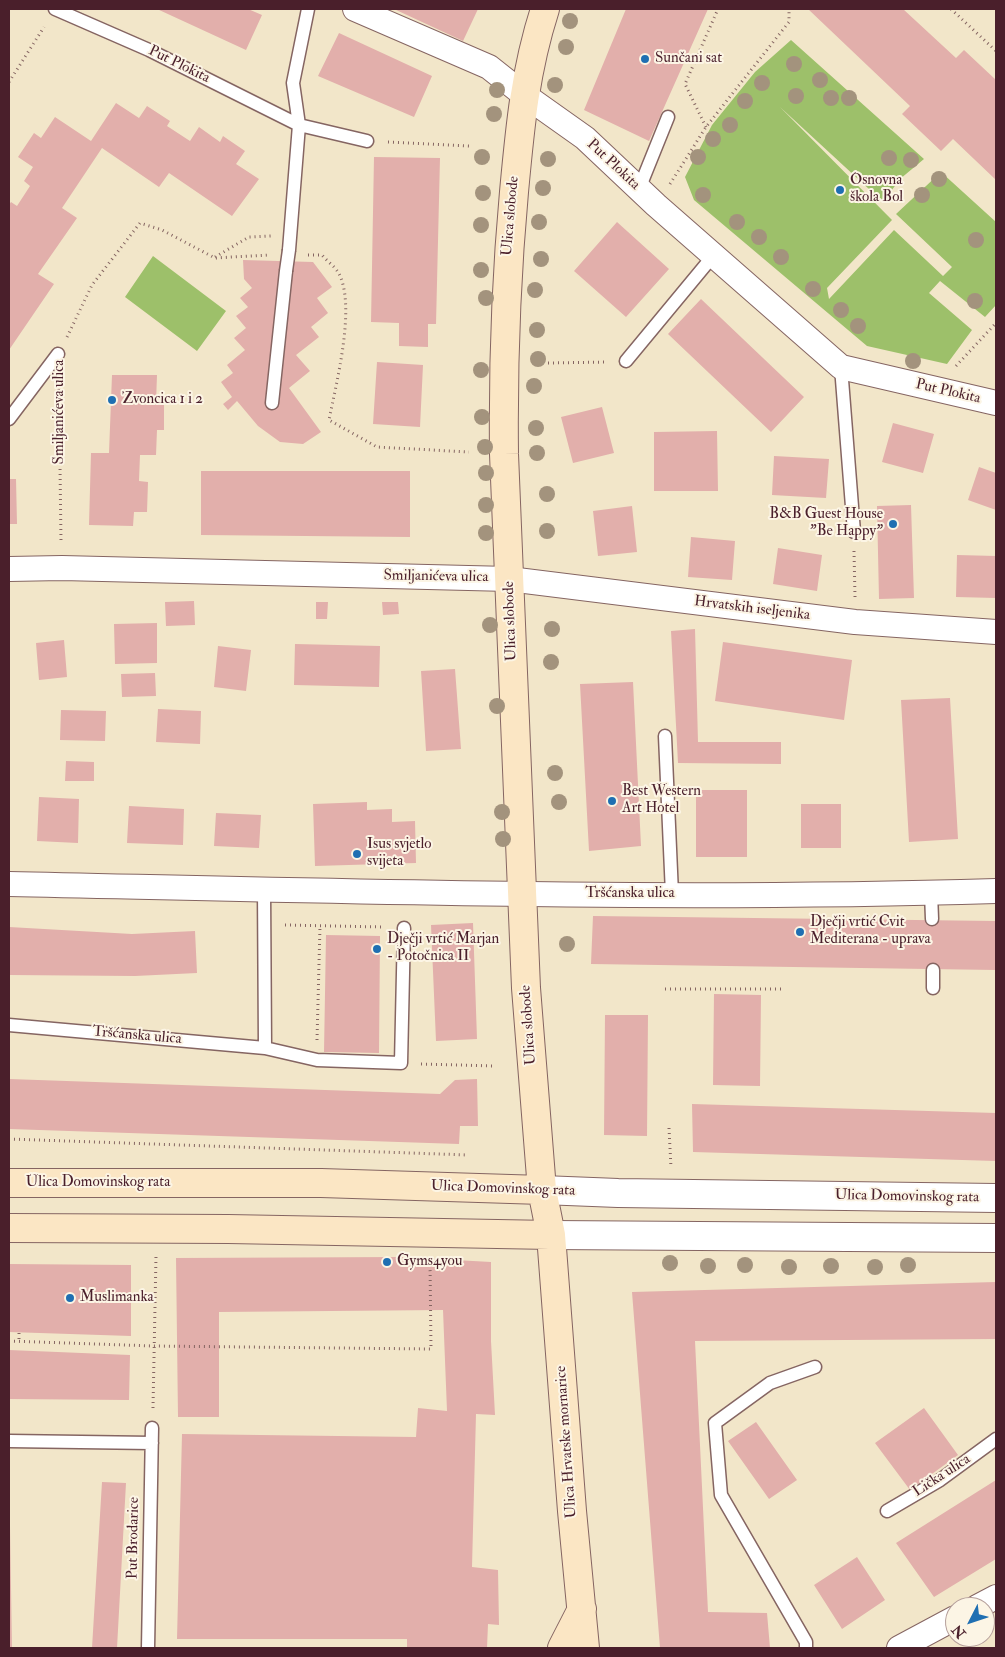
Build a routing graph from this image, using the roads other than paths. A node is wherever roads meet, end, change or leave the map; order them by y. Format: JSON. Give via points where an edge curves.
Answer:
{"nodes":[{"id":1,"x":56,"y":9,"type":"edge"},
{"id":2,"x":308,"y":9,"type":"edge"},
{"id":3,"x":355,"y":9,"type":"edge"},
{"id":4,"x":545,"y":9,"type":"edge"},
{"id":5,"x":523,"y":94,"type":"junction"},
{"id":6,"x":668,"y":118,"type":"dead end"},
{"id":7,"x":300,"y":125,"type":"junction"},
{"id":8,"x":367,"y":141,"type":"road end"},
{"id":9,"x":639,"y":189,"type":"junction"},
{"id":10,"x":713,"y":256,"type":"junction"},
{"id":11,"x":58,"y":354,"type":"road end"},
{"id":12,"x":626,"y":361,"type":"road end"},
{"id":13,"x":842,"y":366,"type":"junction"},
{"id":14,"x":272,"y":402,"type":"dead end"},
{"id":15,"x":996,"y":403,"type":"edge"},
{"id":16,"x":9,"y":419,"type":"edge"},
{"id":17,"x":854,"y":532,"type":"road end"},
{"id":18,"x":9,"y":569,"type":"edge"},
{"id":19,"x":509,"y":579,"type":"junction"},
{"id":20,"x":996,"y":632,"type":"edge"},
{"id":21,"x":665,"y":736,"type":"dead end"},
{"id":22,"x":9,"y":884,"type":"edge"},
{"id":23,"x":264,"y":890,"type":"junction"},
{"id":24,"x":996,"y":891,"type":"edge"},
{"id":25,"x":931,"y":893,"type":"junction"},
{"id":26,"x":521,"y":894,"type":"junction"},
{"id":27,"x":672,"y":894,"type":"junction"},
{"id":28,"x":932,"y":919,"type":"dead end"},
{"id":29,"x":404,"y":928,"type":"road end"},
{"id":30,"x":933,"y":970,"type":"dead end"},
{"id":31,"x":933,"y":988,"type":"dead end"},
{"id":32,"x":9,"y":1025,"type":"edge"},
{"id":33,"x":265,"y":1048,"type":"junction"},
{"id":34,"x":9,"y":1184,"type":"edge"},
{"id":35,"x":542,"y":1190,"type":"junction"},
{"id":36,"x":996,"y":1198,"type":"edge"},
{"id":37,"x":9,"y":1228,"type":"edge"},
{"id":38,"x":551,"y":1235,"type":"junction"},
{"id":39,"x":996,"y":1238,"type":"edge"},
{"id":40,"x":815,"y":1368,"type":"dead end"},
{"id":41,"x":152,"y":1428,"type":"road end"},
{"id":42,"x":996,"y":1439,"type":"edge"},
{"id":43,"x":9,"y":1441,"type":"edge"},
{"id":44,"x":152,"y":1443,"type":"junction"},
{"id":45,"x":887,"y":1510,"type":"dead end"},
{"id":46,"x":582,"y":1609,"type":"junction"},
{"id":47,"x":945,"y":1623,"type":"edge"},
{"id":48,"x":148,"y":1648,"type":"edge"},
{"id":49,"x":562,"y":1648,"type":"edge"},
{"id":50,"x":585,"y":1648,"type":"edge"},
{"id":51,"x":806,"y":1648,"type":"edge"},
{"id":52,"x":898,"y":1648,"type":"edge"}],
"edges":[{"from":1,"to":7,"type":"lane","name":"Put Plokita","via":[[149,50]]},
{"from":2,"to":7,"type":"lane","via":[[293,83]]},
{"from":3,"to":5,"type":"street","name":"Put Plokita","via":[[490,66]]},
{"from":4,"to":5,"type":"main road","name":"Ulica slobode"},
{"from":5,"to":9,"type":"street","name":"Put Plokita","via":[[584,138]]},
{"from":5,"to":19,"type":"main road","name":"Ulica slobode","via":[[506,271],[503,366]]},
{"from":6,"to":9,"type":"lane"},
{"from":7,"to":8,"type":"lane","name":"Put Plokita"},
{"from":7,"to":14,"type":"lane","bridge":true,"via":[[290,250]]},
{"from":9,"to":10,"type":"street","name":"Put Plokita"},
{"from":10,"to":12,"type":"lane"},
{"from":10,"to":13,"type":"street","name":"Put Plokita"},
{"from":11,"to":16,"type":"lane"},
{"from":13,"to":15,"type":"street","name":"Put Plokita"},
{"from":13,"to":17,"type":"lane"},
{"from":18,"to":19,"type":"street","name":"Smiljanićeva ulica"},
{"from":19,"to":20,"type":"street","name":"Hrvatskih iseljenika","via":[[855,622]]},
{"from":19,"to":26,"type":"main road","name":"Ulica slobode"},
{"from":21,"to":27,"type":"lane"},
{"from":22,"to":23,"type":"street","name":"Tršćanska ulica"},
{"from":23,"to":26,"type":"street","name":"Tršćanska ulica"},
{"from":23,"to":33,"type":"lane"},
{"from":24,"to":25,"type":"street","name":"Tršćanska ulica"},
{"from":25,"to":27,"type":"street","name":"Tršćanska ulica"},
{"from":25,"to":28,"type":"lane"},
{"from":26,"to":27,"type":"street","name":"Tršćanska ulica"},
{"from":26,"to":35,"type":"main road","name":"Ulica slobode"},
{"from":29,"to":33,"type":"lane","name":"Tršćanska ulica","via":[[401,1063],[317,1060]]},
{"from":30,"to":31,"type":"lane"},
{"from":32,"to":33,"type":"lane","name":"Tršćanska ulica"},
{"from":34,"to":35,"type":"main road","name":"Ulica Domovinskog rata","via":[[321,1183]]},
{"from":35,"to":36,"type":"street","name":"Ulica Domovinskog rata"},
{"from":35,"to":38,"type":"main road","name":"Ulica slobode"},
{"from":37,"to":38,"type":"main road"},
{"from":38,"to":39,"type":"street"},
{"from":38,"to":46,"type":"main road","name":"Ulica Hrvatske mornarice"},
{"from":40,"to":51,"type":"lane","via":[[770,1383],[715,1423],[721,1495],[806,1642]]},
{"from":41,"to":44,"type":"lane","name":"Put Brodarice"},
{"from":42,"to":45,"type":"lane","name":"Lička ulica","via":[[940,1480]]},
{"from":43,"to":44,"type":"lane"},
{"from":44,"to":48,"type":"lane","name":"Put Brodarice"},
{"from":46,"to":49,"type":"main road"},
{"from":46,"to":50,"type":"main road","name":"Ulica Hrvatske mornarice"},
{"from":47,"to":52,"type":"street"}]}
